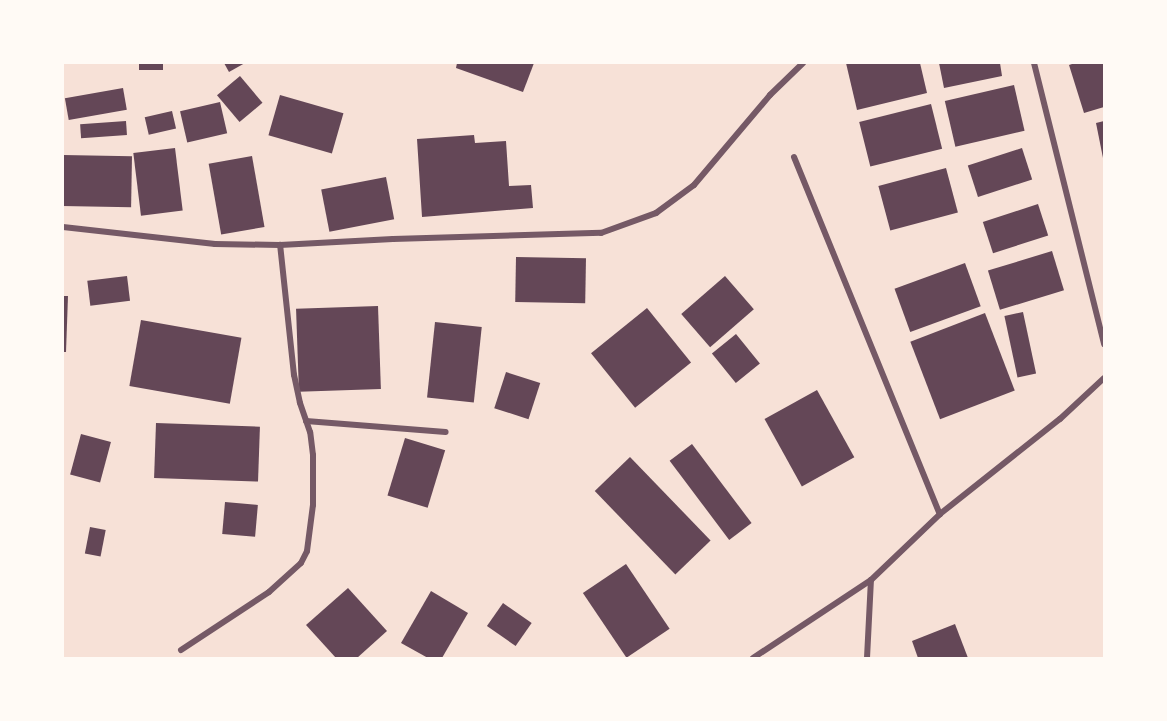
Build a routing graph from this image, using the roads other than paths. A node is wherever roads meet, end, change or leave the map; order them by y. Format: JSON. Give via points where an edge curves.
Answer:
{"nodes":[{"id":1,"x":803,"y":63,"type":"edge"},
{"id":2,"x":1034,"y":63,"type":"edge"},
{"id":3,"x":794,"y":158,"type":"dead end"},
{"id":4,"x":63,"y":227,"type":"edge"},
{"id":5,"x":280,"y":245,"type":"junction"},
{"id":6,"x":1104,"y":344,"type":"edge"},
{"id":7,"x":1104,"y":378,"type":"edge"},
{"id":8,"x":306,"y":421,"type":"junction"},
{"id":9,"x":446,"y":432,"type":"dead end"},
{"id":10,"x":939,"y":514,"type":"junction"},
{"id":11,"x":871,"y":580,"type":"junction"},
{"id":12,"x":182,"y":650,"type":"dead end"},
{"id":13,"x":753,"y":658,"type":"edge"},
{"id":14,"x":867,"y":658,"type":"edge"}],
"edges":[{"from":1,"to":5,"type":"street","via":[[770,95],[694,185],[656,213],[601,233]]},
{"from":2,"to":6,"type":"street"},
{"from":3,"to":10,"type":"street"},
{"from":4,"to":5,"type":"street","via":[[215,244]]},
{"from":5,"to":8,"type":"street","via":[[294,375]]},
{"from":7,"to":10,"type":"street","via":[[1060,419]]},
{"from":8,"to":9,"type":"street"},
{"from":8,"to":12,"type":"street","via":[[313,455],[313,504],[311,531],[301,563],[269,592]]},
{"from":10,"to":11,"type":"street"},
{"from":11,"to":13,"type":"street"},
{"from":11,"to":14,"type":"street"}]}
